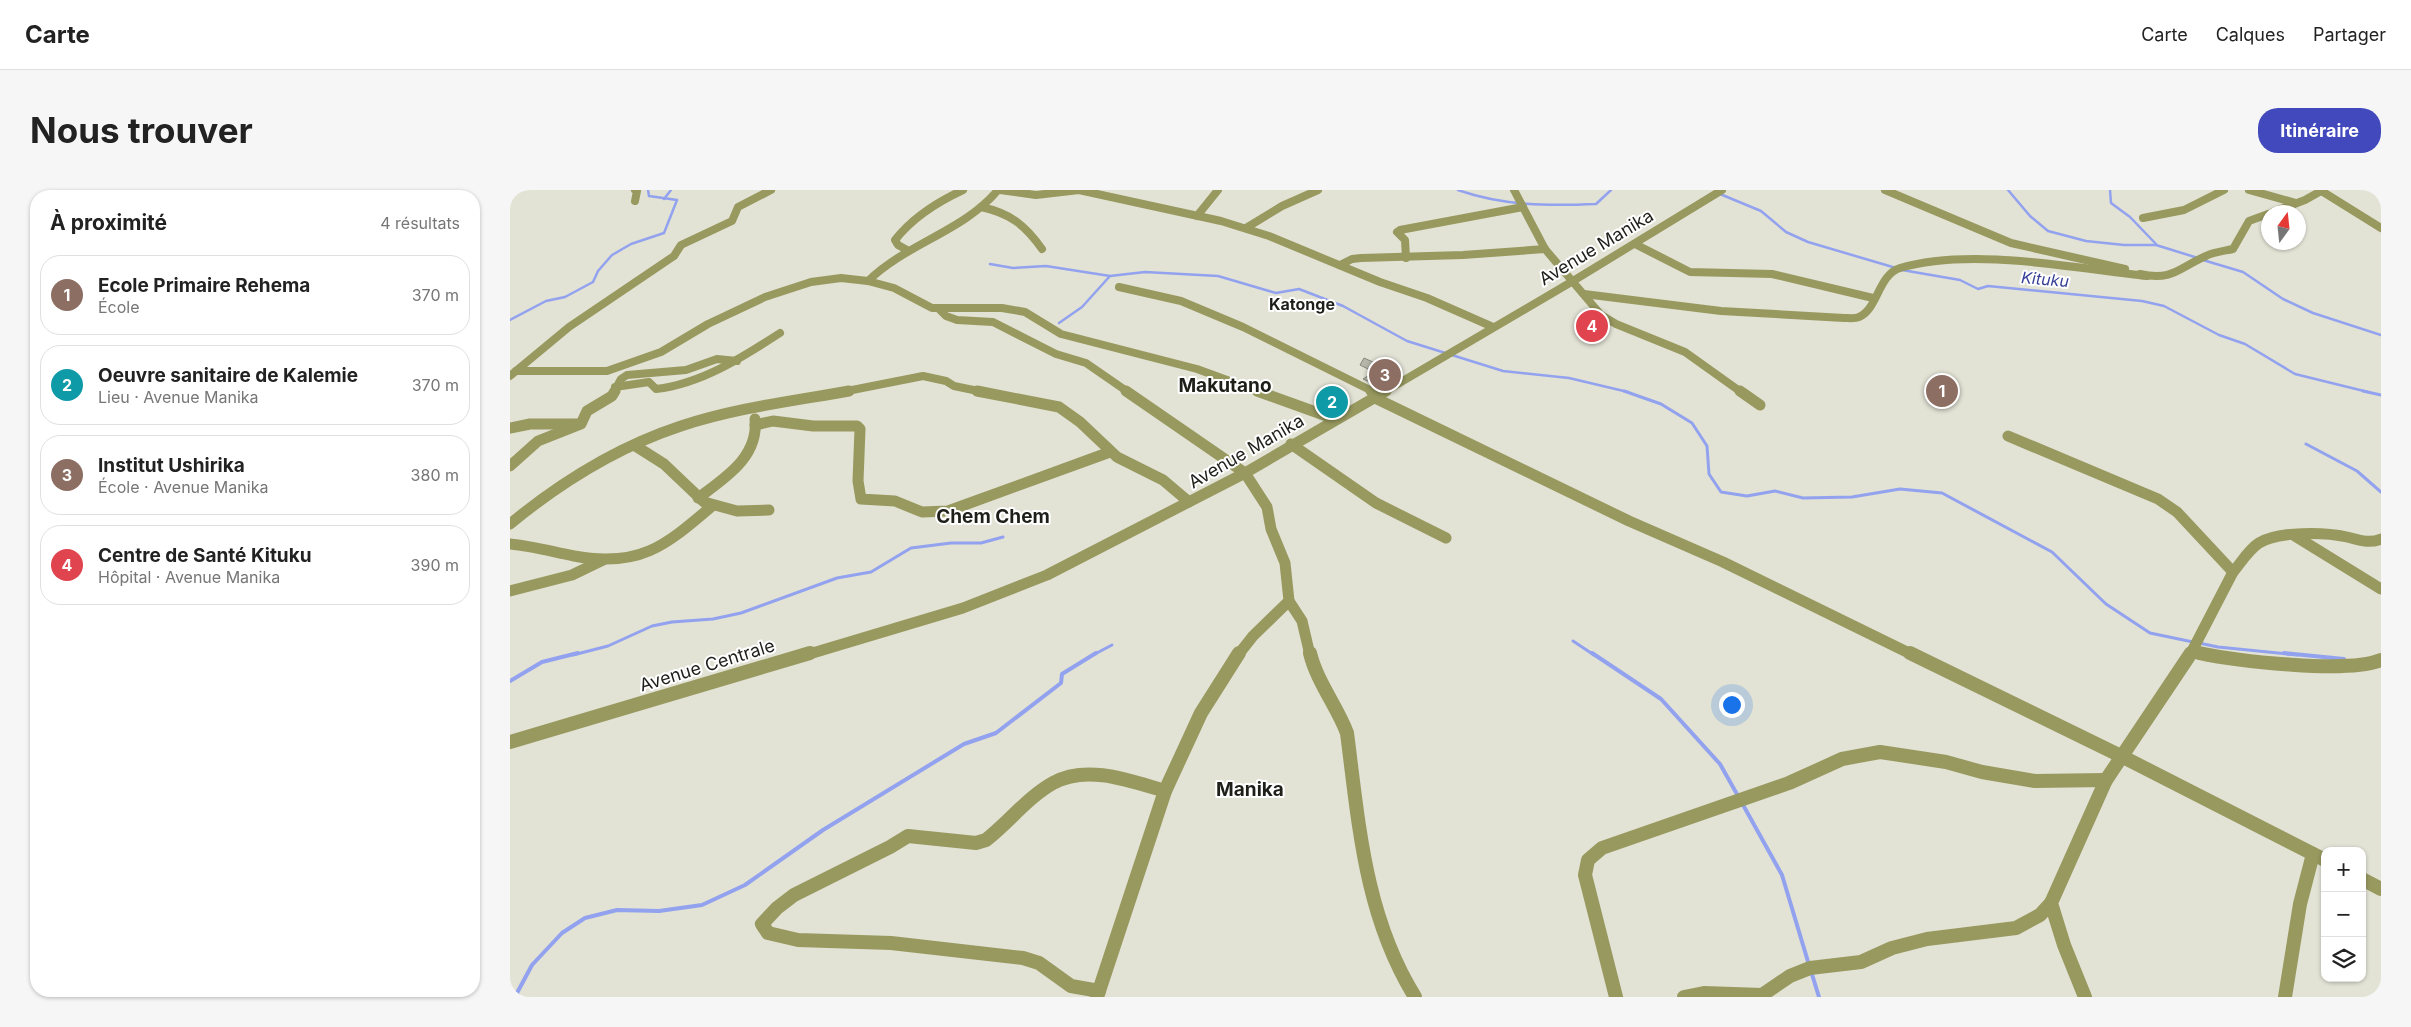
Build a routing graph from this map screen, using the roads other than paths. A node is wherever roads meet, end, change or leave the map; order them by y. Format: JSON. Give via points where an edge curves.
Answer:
{"nodes":[{"id":1,"x":635,"y":190,"type":"edge"},
{"id":2,"x":771,"y":190,"type":"edge"},
{"id":3,"x":963,"y":190,"type":"edge"},
{"id":4,"x":999,"y":190,"type":"edge"},
{"id":5,"x":1218,"y":190,"type":"edge"},
{"id":6,"x":1318,"y":190,"type":"edge"},
{"id":7,"x":1514,"y":190,"type":"edge"},
{"id":8,"x":1721,"y":190,"type":"edge"},
{"id":9,"x":1885,"y":190,"type":"edge"},
{"id":10,"x":2224,"y":190,"type":"edge"},
{"id":11,"x":2248,"y":190,"type":"edge"},
{"id":12,"x":2320,"y":191,"type":"edge"},
{"id":13,"x":635,"y":201,"type":"dead end"},
{"id":14,"x":2298,"y":204,"type":"junction"},
{"id":15,"x":2295,"y":205,"type":"edge"},
{"id":16,"x":981,"y":206,"type":"junction"},
{"id":17,"x":1522,"y":207,"type":"junction"},
{"id":18,"x":1197,"y":216,"type":"junction"},
{"id":19,"x":2261,"y":217,"type":"edge"},
{"id":20,"x":2143,"y":218,"type":"dead end"},
{"id":21,"x":1246,"y":228,"type":"junction"},
{"id":22,"x":2381,"y":228,"type":"edge"},
{"id":23,"x":1635,"y":244,"type":"junction"},
{"id":24,"x":1042,"y":249,"type":"dead end"},
{"id":25,"x":1545,"y":249,"type":"junction"},
{"id":26,"x":907,"y":250,"type":"junction"},
{"id":27,"x":1406,"y":258,"type":"junction"},
{"id":28,"x":1340,"y":265,"type":"junction"},
{"id":29,"x":2147,"y":276,"type":"junction"},
{"id":30,"x":868,"y":281,"type":"junction"},
{"id":31,"x":1573,"y":281,"type":"junction"},
{"id":32,"x":1120,"y":287,"type":"dead end"},
{"id":33,"x":1584,"y":294,"type":"junction"},
{"id":34,"x":1873,"y":298,"type":"junction"},
{"id":35,"x":938,"y":309,"type":"junction"},
{"id":36,"x":1493,"y":327,"type":"junction"},
{"id":37,"x":780,"y":333,"type":"dead end"},
{"id":38,"x":738,"y":362,"type":"junction"},
{"id":39,"x":513,"y":374,"type":"edge"},
{"id":40,"x":614,"y":387,"type":"junction"},
{"id":41,"x":1375,"y":396,"type":"junction"},
{"id":42,"x":1760,"y":405,"type":"dead end"},
{"id":43,"x":753,"y":410,"type":"junction"},
{"id":44,"x":1336,"y":419,"type":"junction"},
{"id":45,"x":581,"y":424,"type":"junction"},
{"id":46,"x":755,"y":425,"type":"junction"},
{"id":47,"x":510,"y":428,"type":"edge"},
{"id":48,"x":2008,"y":436,"type":"dead end"},
{"id":49,"x":1291,"y":444,"type":"junction"},
{"id":50,"x":634,"y":445,"type":"junction"},
{"id":51,"x":1110,"y":452,"type":"junction"},
{"id":52,"x":510,"y":466,"type":"edge"},
{"id":53,"x":1245,"y":473,"type":"junction"},
{"id":54,"x":698,"y":498,"type":"junction"},
{"id":55,"x":1189,"y":502,"type":"junction"},
{"id":56,"x":712,"y":506,"type":"junction"},
{"id":57,"x":769,"y":510,"type":"dead end"},
{"id":58,"x":510,"y":524,"type":"edge"},
{"id":59,"x":2294,"y":535,"type":"junction"},
{"id":60,"x":1446,"y":538,"type":"dead end"},
{"id":61,"x":2381,"y":539,"type":"edge"},
{"id":62,"x":510,"y":544,"type":"edge"},
{"id":63,"x":603,"y":560,"type":"junction"},
{"id":64,"x":2233,"y":572,"type":"junction"},
{"id":65,"x":2381,"y":589,"type":"edge"},
{"id":66,"x":510,"y":591,"type":"edge"},
{"id":67,"x":1289,"y":601,"type":"junction"},
{"id":68,"x":914,"y":623,"type":"joint"},
{"id":69,"x":2192,"y":652,"type":"junction"},
{"id":70,"x":2381,"y":660,"type":"edge"},
{"id":71,"x":510,"y":742,"type":"edge"},
{"id":72,"x":2123,"y":757,"type":"junction"},
{"id":73,"x":2106,"y":780,"type":"junction"},
{"id":74,"x":1165,"y":791,"type":"junction"},
{"id":75,"x":2319,"y":857,"type":"edge"},
{"id":76,"x":2366,"y":881,"type":"edge"},
{"id":77,"x":2381,"y":889,"type":"edge"},
{"id":78,"x":2052,"y":903,"type":"junction"},
{"id":79,"x":1098,"y":994,"type":"edge"},
{"id":80,"x":1415,"y":997,"type":"edge"},
{"id":81,"x":1616,"y":997,"type":"edge"},
{"id":82,"x":1684,"y":997,"type":"edge"},
{"id":83,"x":2085,"y":997,"type":"edge"},
{"id":84,"x":2285,"y":997,"type":"edge"}],
"edges":[{"from":1,"to":13,"type":"street"},
{"from":2,"to":39,"type":"street","via":[[738,207],[732,220],[682,245],[674,256],[569,327]]},
{"from":3,"to":26,"type":"street","via":[[900,232],[895,240]]},
{"from":4,"to":16,"type":"street"},
{"from":4,"to":18,"type":"street","via":[[1036,195],[1079,190]]},
{"from":5,"to":18,"type":"street"},
{"from":6,"to":21,"type":"street","via":[[1282,206]]},
{"from":7,"to":17,"type":"street"},
{"from":8,"to":23,"type":"street","name":"Avenue Manika"},
{"from":9,"to":29,"type":"street","via":[[2011,242]]},
{"from":10,"to":20,"type":"street","via":[[2184,210]]},
{"from":11,"to":14,"type":"street"},
{"from":12,"to":14,"type":"street"},
{"from":12,"to":22,"type":"street"},
{"from":14,"to":15,"type":"street"},
{"from":16,"to":24,"type":"street","via":[[1011,215],[1027,226]]},
{"from":16,"to":26,"type":"street","via":[[959,222]]},
{"from":17,"to":25,"type":"street"},
{"from":17,"to":27,"type":"street","via":[[1400,230],[1397,232],[1406,240]]},
{"from":18,"to":21,"type":"street"},
{"from":19,"to":29,"type":"street","via":[[2249,221],[2233,249],[2205,257],[2171,276]]},
{"from":21,"to":28,"type":"street"},
{"from":23,"to":31,"type":"street","name":"Avenue Manika"},
{"from":23,"to":34,"type":"street","via":[[1690,272],[1772,274]]},
{"from":25,"to":27,"type":"street"},
{"from":25,"to":31,"type":"street"},
{"from":26,"to":30,"type":"street"},
{"from":27,"to":28,"type":"street","via":[[1352,259]]},
{"from":28,"to":36,"type":"street"},
{"from":29,"to":34,"type":"street","via":[[1992,259],[1920,263],[1890,274]]},
{"from":30,"to":35,"type":"street","via":[[894,288]]},
{"from":30,"to":39,"type":"street","via":[[827,279],[790,288],[740,308],[661,352],[607,371]]},
{"from":31,"to":33,"type":"street"},
{"from":31,"to":36,"type":"street","name":"Avenue Manika"},
{"from":32,"to":41,"type":"street","via":[[1181,301],[1243,326]]},
{"from":33,"to":34,"type":"street","via":[[1721,311],[1814,318],[1860,317]]},
{"from":33,"to":42,"type":"street","via":[[1601,315],[1685,352]]},
{"from":35,"to":44,"type":"street","via":[[993,308],[1025,312],[1061,334],[1196,369]]},
{"from":35,"to":53,"type":"street","via":[[957,320],[993,322],[1056,354],[1086,363]]},
{"from":36,"to":41,"type":"street","name":"Avenue Manika"},
{"from":37,"to":38,"type":"street"},
{"from":38,"to":40,"type":"street","via":[[717,358],[686,370],[627,375]]},
{"from":38,"to":40,"type":"street","via":[[665,389],[656,389],[649,382]]},
{"from":40,"to":45,"type":"street","via":[[612,396],[587,410]]},
{"from":41,"to":44,"type":"street","name":"Avenue Manika"},
{"from":41,"to":72,"type":"street"},
{"from":43,"to":46,"type":"street"},
{"from":43,"to":50,"type":"street","via":[[694,422]]},
{"from":43,"to":51,"type":"street","via":[[923,376],[954,386],[1059,407],[1094,434]]},
{"from":44,"to":49,"type":"street","name":"Avenue Manika"},
{"from":45,"to":47,"type":"street","via":[[530,424]]},
{"from":45,"to":52,"type":"street","via":[[538,441]]},
{"from":46,"to":51,"type":"street","via":[[773,421],[813,426],[857,426],[860,429],[858,480],[861,499],[895,501],[916,511],[928,512],[968,506],[997,492],[1050,476]]},
{"from":46,"to":54,"type":"street","via":[[754,444],[730,472]]},
{"from":48,"to":64,"type":"street","via":[[2158,498],[2183,518]]},
{"from":49,"to":53,"type":"street","name":"Avenue Manika"},
{"from":49,"to":60,"type":"street","via":[[1376,503]]},
{"from":50,"to":54,"type":"street","via":[[664,464]]},
{"from":50,"to":58,"type":"street","via":[[582,472]]},
{"from":51,"to":55,"type":"street","via":[[1133,468],[1164,482]]},
{"from":53,"to":55,"type":"street","name":"Avenue Manika"},
{"from":53,"to":67,"type":"street","via":[[1267,507],[1271,529],[1284,563]]},
{"from":54,"to":56,"type":"street"},
{"from":55,"to":68,"type":"street","name":"Avenue Manika","via":[[1047,575],[963,608]]},
{"from":56,"to":57,"type":"street","via":[[737,511]]},
{"from":56,"to":63,"type":"street","via":[[652,552]]},
{"from":59,"to":61,"type":"street","via":[[2346,537],[2366,542]]},
{"from":59,"to":64,"type":"street","via":[[2270,538],[2258,544]]},
{"from":59,"to":65,"type":"street"},
{"from":62,"to":63,"type":"street"},
{"from":63,"to":66,"type":"street","via":[[572,575]]},
{"from":64,"to":69,"type":"street"},
{"from":67,"to":74,"type":"street","via":[[1233,661]]},
{"from":67,"to":80,"type":"street","via":[[1302,621],[1313,666],[1347,733],[1363,844],[1382,932],[1403,981]]},
{"from":68,"to":71,"type":"street","name":"Avenue Centrale"},
{"from":69,"to":70,"type":"street","via":[[2245,662],[2278,664],[2370,665]]},
{"from":69,"to":72,"type":"street"},
{"from":72,"to":73,"type":"street"},
{"from":72,"to":75,"type":"street"},
{"from":73,"to":78,"type":"street"},
{"from":73,"to":81,"type":"street","via":[[2035,781],[1880,752],[1842,759],[1789,783],[1602,848],[1588,860],[1585,874]]},
{"from":74,"to":79,"type":"street"},
{"from":74,"to":79,"type":"street","via":[[1114,777],[1072,777],[1054,782],[986,840],[976,842],[908,836],[891,849],[818,881],[771,913],[762,924],[768,933],[786,939],[891,943],[1023,958],[1039,963],[1071,986]]},
{"from":75,"to":84,"type":"street","via":[[2300,904]]},
{"from":76,"to":77,"type":"street"},
{"from":78,"to":82,"type":"street","via":[[2024,926],[1998,932],[1948,935],[1894,948],[1862,962],[1834,963],[1794,974],[1764,995],[1736,997],[1707,992]]},
{"from":78,"to":83,"type":"street","via":[[2064,946]]}]}
